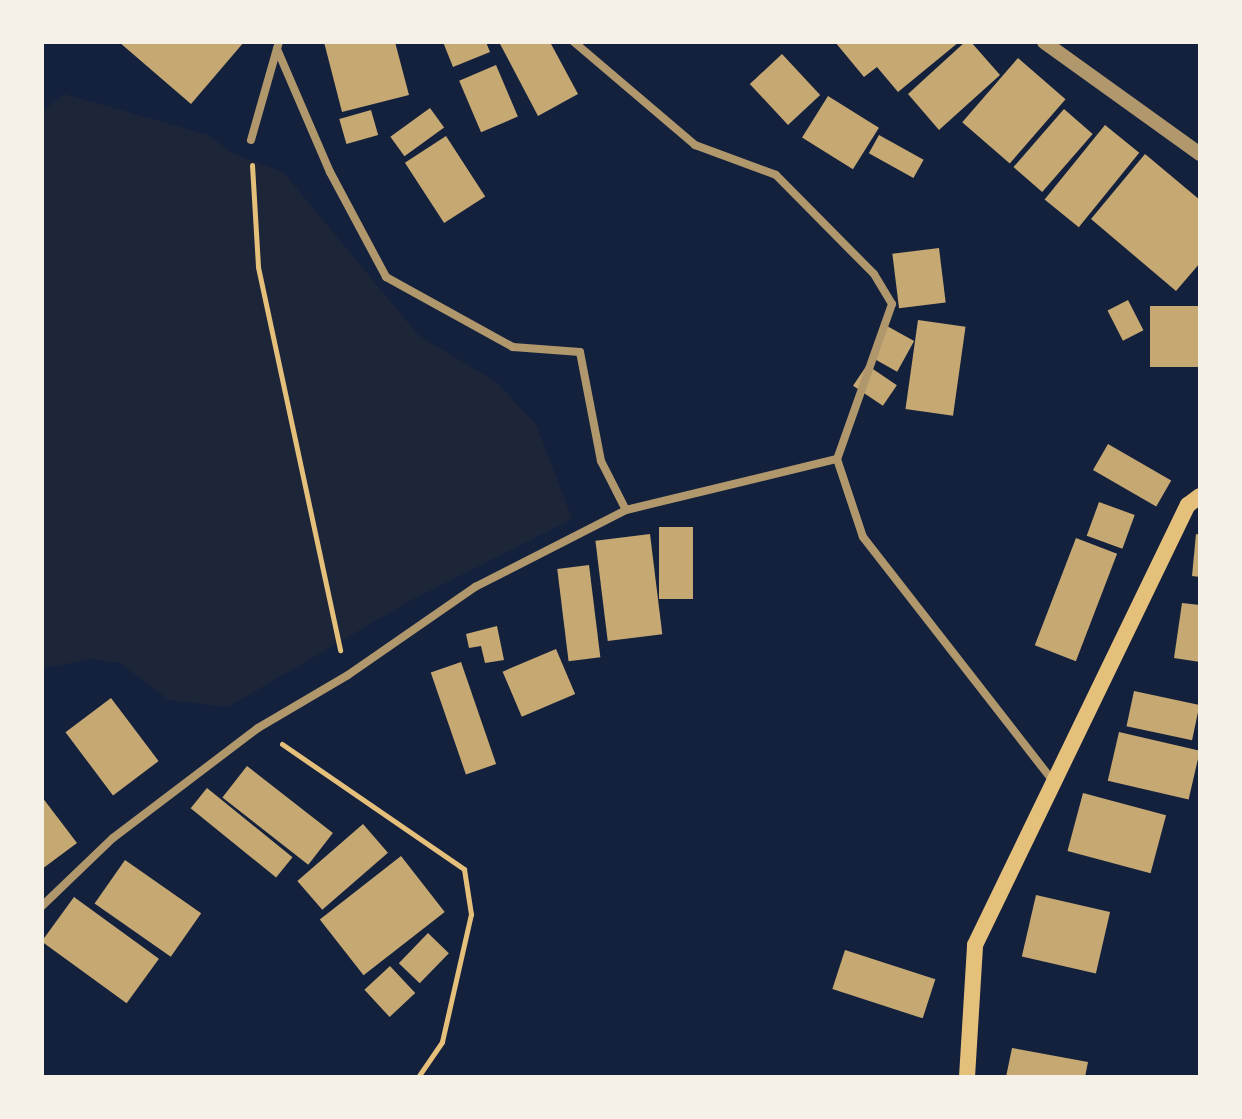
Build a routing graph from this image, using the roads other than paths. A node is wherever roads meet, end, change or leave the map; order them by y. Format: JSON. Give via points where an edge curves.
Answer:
{"nodes":[{"id":1,"x":574,"y":42,"type":"edge"},
{"id":2,"x":1044,"y":42,"type":"edge"},
{"id":3,"x":278,"y":46,"type":"edge"},
{"id":4,"x":251,"y":140,"type":"road end"},
{"id":5,"x":1200,"y":154,"type":"edge"},
{"id":6,"x":837,"y":459,"type":"junction"},
{"id":7,"x":1200,"y":496,"type":"edge"},
{"id":8,"x":626,"y":510,"type":"junction"},
{"id":9,"x":1054,"y":782,"type":"junction"},
{"id":10,"x":42,"y":906,"type":"edge"},
{"id":11,"x":967,"y":1077,"type":"edge"}],
"edges":[{"from":1,"to":6,"type":"street","via":[[695,145],[776,175],[874,274],[892,304]]},
{"from":2,"to":5,"type":"street"},
{"from":3,"to":4,"type":"street"},
{"from":3,"to":8,"type":"street","via":[[330,172],[386,277],[513,347],[580,352],[601,461]]},
{"from":6,"to":8,"type":"street"},
{"from":6,"to":9,"type":"street","via":[[863,537]]},
{"from":7,"to":9,"type":"main road","via":[[1188,505]]},
{"from":8,"to":10,"type":"street","via":[[475,587],[348,675],[258,728],[113,838]]},
{"from":9,"to":11,"type":"main road","via":[[975,945]]}]}
